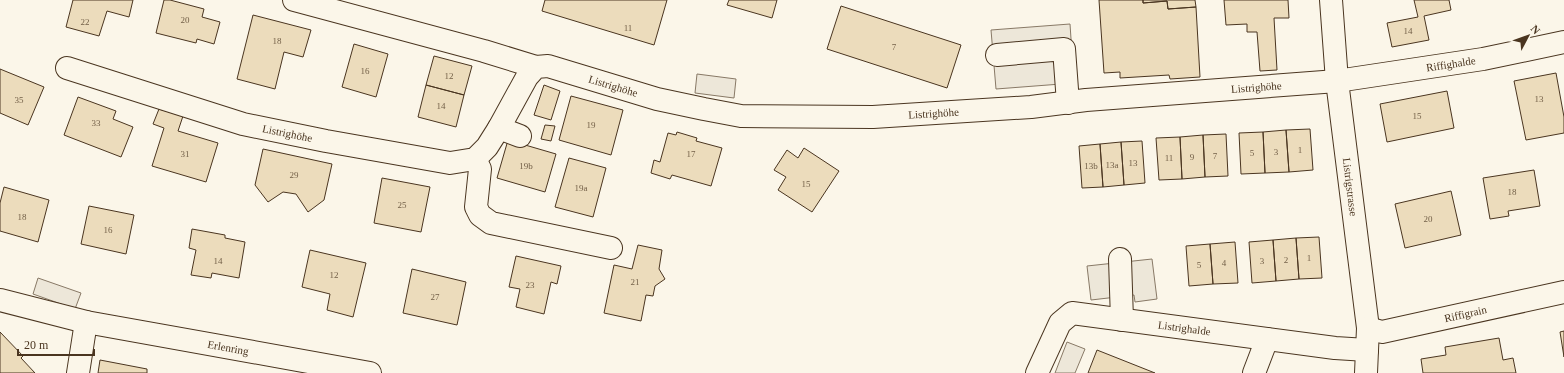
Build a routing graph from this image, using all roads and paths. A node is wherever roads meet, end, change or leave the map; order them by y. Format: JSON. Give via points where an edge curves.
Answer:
{"nodes":[{"id":1,"x":294,"y":0,"type":"edge"},
{"id":2,"x":1332,"y":0,"type":"edge"},
{"id":3,"x":1564,"y":42,"type":"edge"},
{"id":4,"x":997,"y":55,"type":"dead end"},
{"id":5,"x":536,"y":67,"type":"junction"},
{"id":6,"x":67,"y":68,"type":"dead end"},
{"id":7,"x":1337,"y":81,"type":"junction"},
{"id":8,"x":1068,"y":103,"type":"junction"},
{"id":9,"x":499,"y":128,"type":"junction"},
{"id":10,"x":520,"y":136,"type":"dead end"},
{"id":11,"x":475,"y":159,"type":"junction"},
{"id":12,"x":611,"y":248,"type":"dead end"},
{"id":13,"x":1120,"y":259,"type":"dead end"},
{"id":14,"x":1564,"y":292,"type":"edge"},
{"id":15,"x":0,"y":300,"type":"edge"},
{"id":16,"x":1122,"y":320,"type":"junction"},
{"id":17,"x":86,"y":322,"type":"junction"},
{"id":18,"x":1368,"y":328,"type":"junction"},
{"id":19,"x":1267,"y":340,"type":"junction"},
{"id":20,"x":1367,"y":350,"type":"junction"},
{"id":21,"x":78,"y":373,"type":"edge"},
{"id":22,"x":370,"y":373,"type":"edge"},
{"id":23,"x":1037,"y":373,"type":"edge"},
{"id":24,"x":1254,"y":373,"type":"edge"},
{"id":25,"x":1366,"y":373,"type":"edge"}],
"edges":[{"from":1,"to":5,"type":"street","name":"Listrighöhe"},
{"from":2,"to":7,"type":"street","name":"Listrigstrasse"},
{"from":3,"to":7,"type":"street","name":"Riffighalde","via":[[1483,59]]},
{"from":4,"to":8,"type":"street","via":[[1064,49]]},
{"from":5,"to":8,"type":"street","name":"Listrighöhe","via":[[548,66],[657,99],[741,116],[873,117]]},
{"from":5,"to":9,"type":"street","via":[[527,77]]},
{"from":6,"to":11,"type":"street","name":"Listrighöhe","via":[[242,124],[450,164]]},
{"from":7,"to":8,"type":"street","name":"Listrighöhe"},
{"from":7,"to":18,"type":"street","name":"Listrigstrasse"},
{"from":9,"to":10,"type":"street"},
{"from":9,"to":11,"type":"street","via":[[487,147]]},
{"from":11,"to":12,"type":"street","via":[[480,169],[476,207],[480,215],[491,223]]},
{"from":13,"to":16,"type":"street"},
{"from":14,"to":18,"type":"street","name":"Riffigrain","via":[[1382,332]]},
{"from":15,"to":17,"type":"street","name":"Erlenring"},
{"from":16,"to":19,"type":"street","name":"Listrighalde"},
{"from":16,"to":23,"type":"street","name":"Listrighalde","via":[[1072,313],[1060,324]]},
{"from":17,"to":21,"type":"street"},
{"from":17,"to":22,"type":"street","name":"Erlenring"},
{"from":18,"to":20,"type":"street","name":"Listrigstrasse"},
{"from":19,"to":20,"type":"street","name":"Listrighalde"},
{"from":19,"to":24,"type":"street"},
{"from":20,"to":25,"type":"street","name":"Listrigstrasse"}]}
